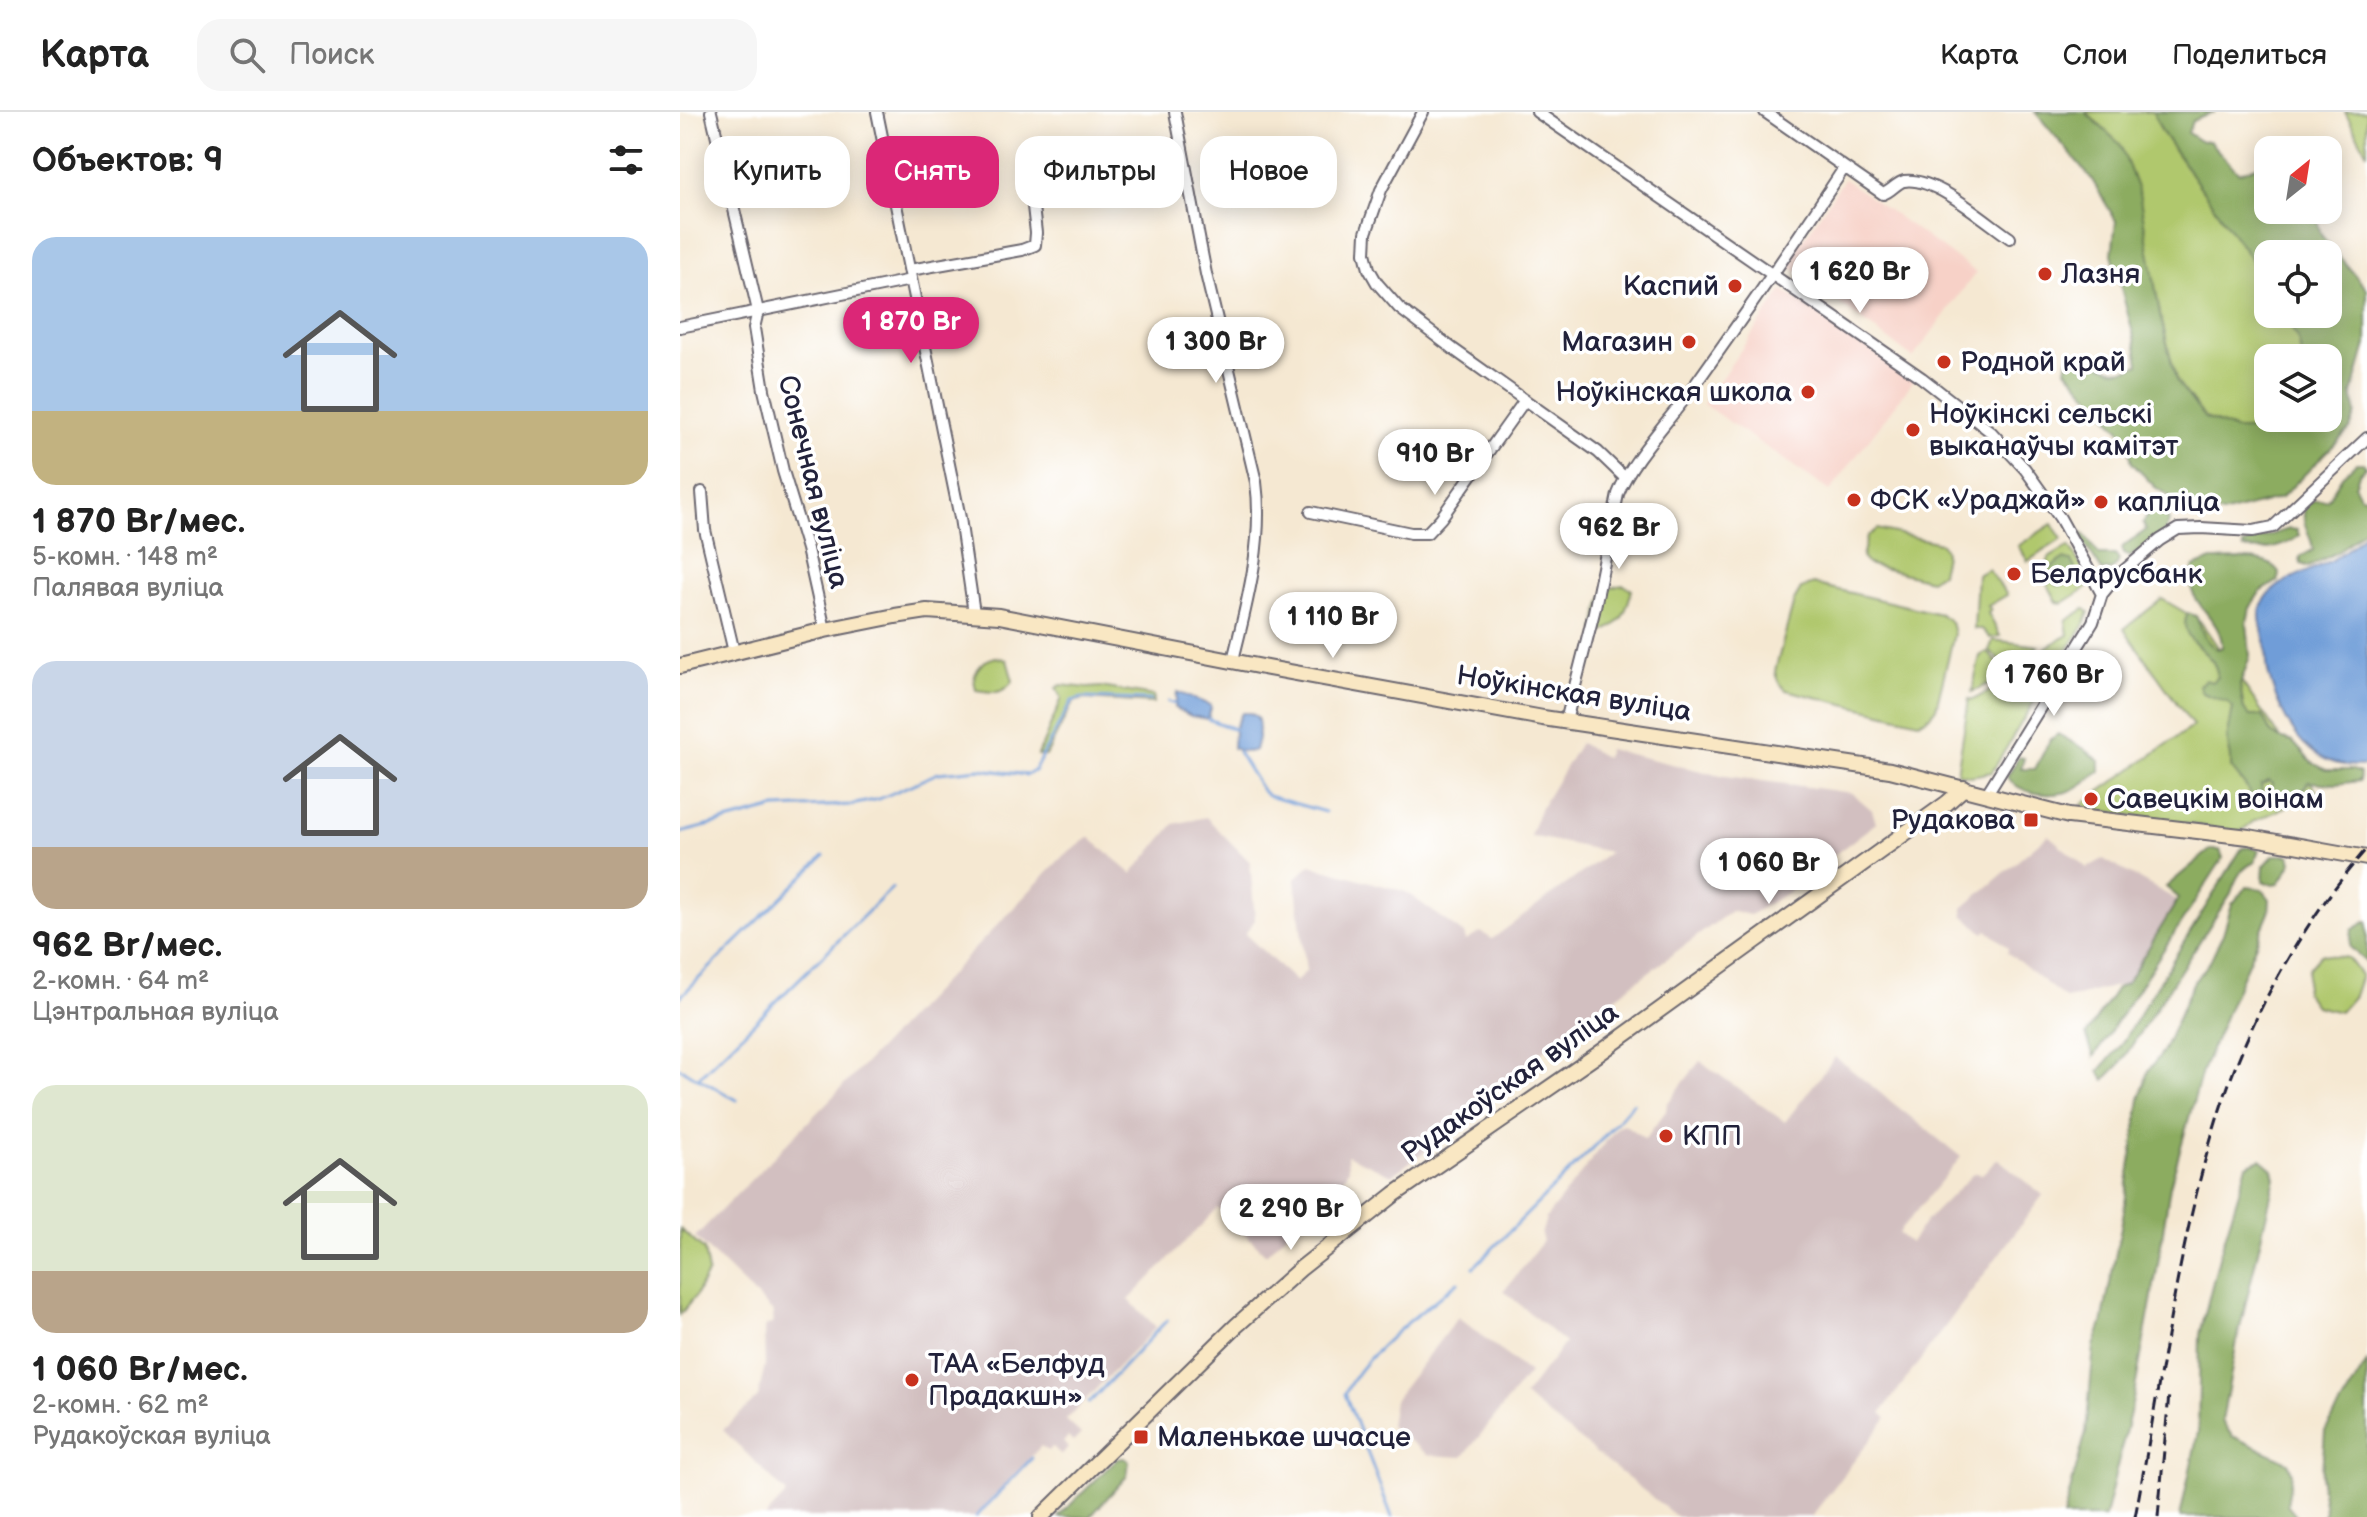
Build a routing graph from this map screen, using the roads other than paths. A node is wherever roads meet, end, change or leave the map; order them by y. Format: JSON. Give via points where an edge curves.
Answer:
{"nodes":[{"id":1,"x":711,"y":112,"type":"edge"},
{"id":2,"x":877,"y":112,"type":"edge"},
{"id":3,"x":1175,"y":112,"type":"edge"},
{"id":4,"x":1423,"y":112,"type":"edge"},
{"id":5,"x":1537,"y":112,"type":"edge"},
{"id":6,"x":1765,"y":112,"type":"edge"},
{"id":7,"x":1844,"y":168,"type":"junction"},
{"id":8,"x":1033,"y":208,"type":"edge"},
{"id":9,"x":2010,"y":238,"type":"dead end"},
{"id":10,"x":910,"y":275,"type":"junction"},
{"id":11,"x":1773,"y":275,"type":"junction"},
{"id":12,"x":758,"y":311,"type":"junction"},
{"id":13,"x":680,"y":327,"type":"edge"},
{"id":14,"x":1525,"y":400,"type":"junction"},
{"id":15,"x":2367,"y":438,"type":"edge"},
{"id":16,"x":1624,"y":477,"type":"junction"},
{"id":17,"x":702,"y":492,"type":"dead end"},
{"id":18,"x":1311,"y":512,"type":"dead end"},
{"id":19,"x":2102,"y":594,"type":"junction"},
{"id":20,"x":974,"y":613,"type":"junction"},
{"id":21,"x":825,"y":630,"type":"junction"},
{"id":22,"x":734,"y":652,"type":"junction"},
{"id":23,"x":1233,"y":660,"type":"junction"},
{"id":24,"x":680,"y":666,"type":"edge"},
{"id":25,"x":1566,"y":721,"type":"junction"},
{"id":26,"x":1964,"y":788,"type":"junction"},
{"id":27,"x":1986,"y":795,"type":"junction"},
{"id":28,"x":2367,"y":858,"type":"edge"},
{"id":29,"x":1041,"y":1517,"type":"edge"}],
"edges":[{"from":1,"to":12,"type":"street","name":"Сонечная вуліца"},
{"from":2,"to":10,"type":"street"},
{"from":3,"to":23,"type":"street","via":[[1259,504],[1255,553]]},
{"from":4,"to":14,"type":"street","via":[[1381,190],[1366,233],[1369,269],[1399,308]]},
{"from":5,"to":11,"type":"street"},
{"from":6,"to":7,"type":"street"},
{"from":7,"to":9,"type":"street","via":[[1883,194],[1900,182],[1913,181],[1942,191]]},
{"from":7,"to":11,"type":"street"},
{"from":8,"to":10,"type":"street","via":[[1035,245]]},
{"from":10,"to":12,"type":"street"},
{"from":10,"to":20,"type":"street"},
{"from":11,"to":16,"type":"street"},
{"from":11,"to":19,"type":"street","via":[[1991,432],[2060,518]]},
{"from":12,"to":13,"type":"street"},
{"from":12,"to":21,"type":"street","name":"Сонечная вуліца","via":[[754,328],[764,390]]},
{"from":14,"to":16,"type":"street"},
{"from":14,"to":18,"type":"street","via":[[1427,533]]},
{"from":15,"to":19,"type":"street","via":[[2273,527],[2178,529],[2127,566]]},
{"from":16,"to":25,"type":"street"},
{"from":17,"to":22,"type":"street","via":[[708,545]]},
{"from":19,"to":27,"type":"street","via":[[2093,622]]},
{"from":20,"to":21,"type":"main road","name":"Ноўкінская вуліца","via":[[927,611]]},
{"from":20,"to":23,"type":"main road","name":"Ноўкінская вуліца"},
{"from":21,"to":22,"type":"main road","name":"Ноўкінская вуліца"},
{"from":22,"to":24,"type":"main road","name":"Ноўкінская вуліца"},
{"from":23,"to":25,"type":"main road","name":"Ноўкінская вуліца"},
{"from":25,"to":26,"type":"main road","name":"Ноўкінская вуліца","via":[[1890,770]]},
{"from":26,"to":27,"type":"main road","name":"Ноўкінская вуліца"},
{"from":26,"to":29,"type":"main road","name":"Рудакоўская вуліца","via":[[1597,1055],[1395,1194],[1300,1269]]},
{"from":27,"to":28,"type":"main road","name":"Ноўкінская вуліца","via":[[2069,816],[2249,837]]}]}
